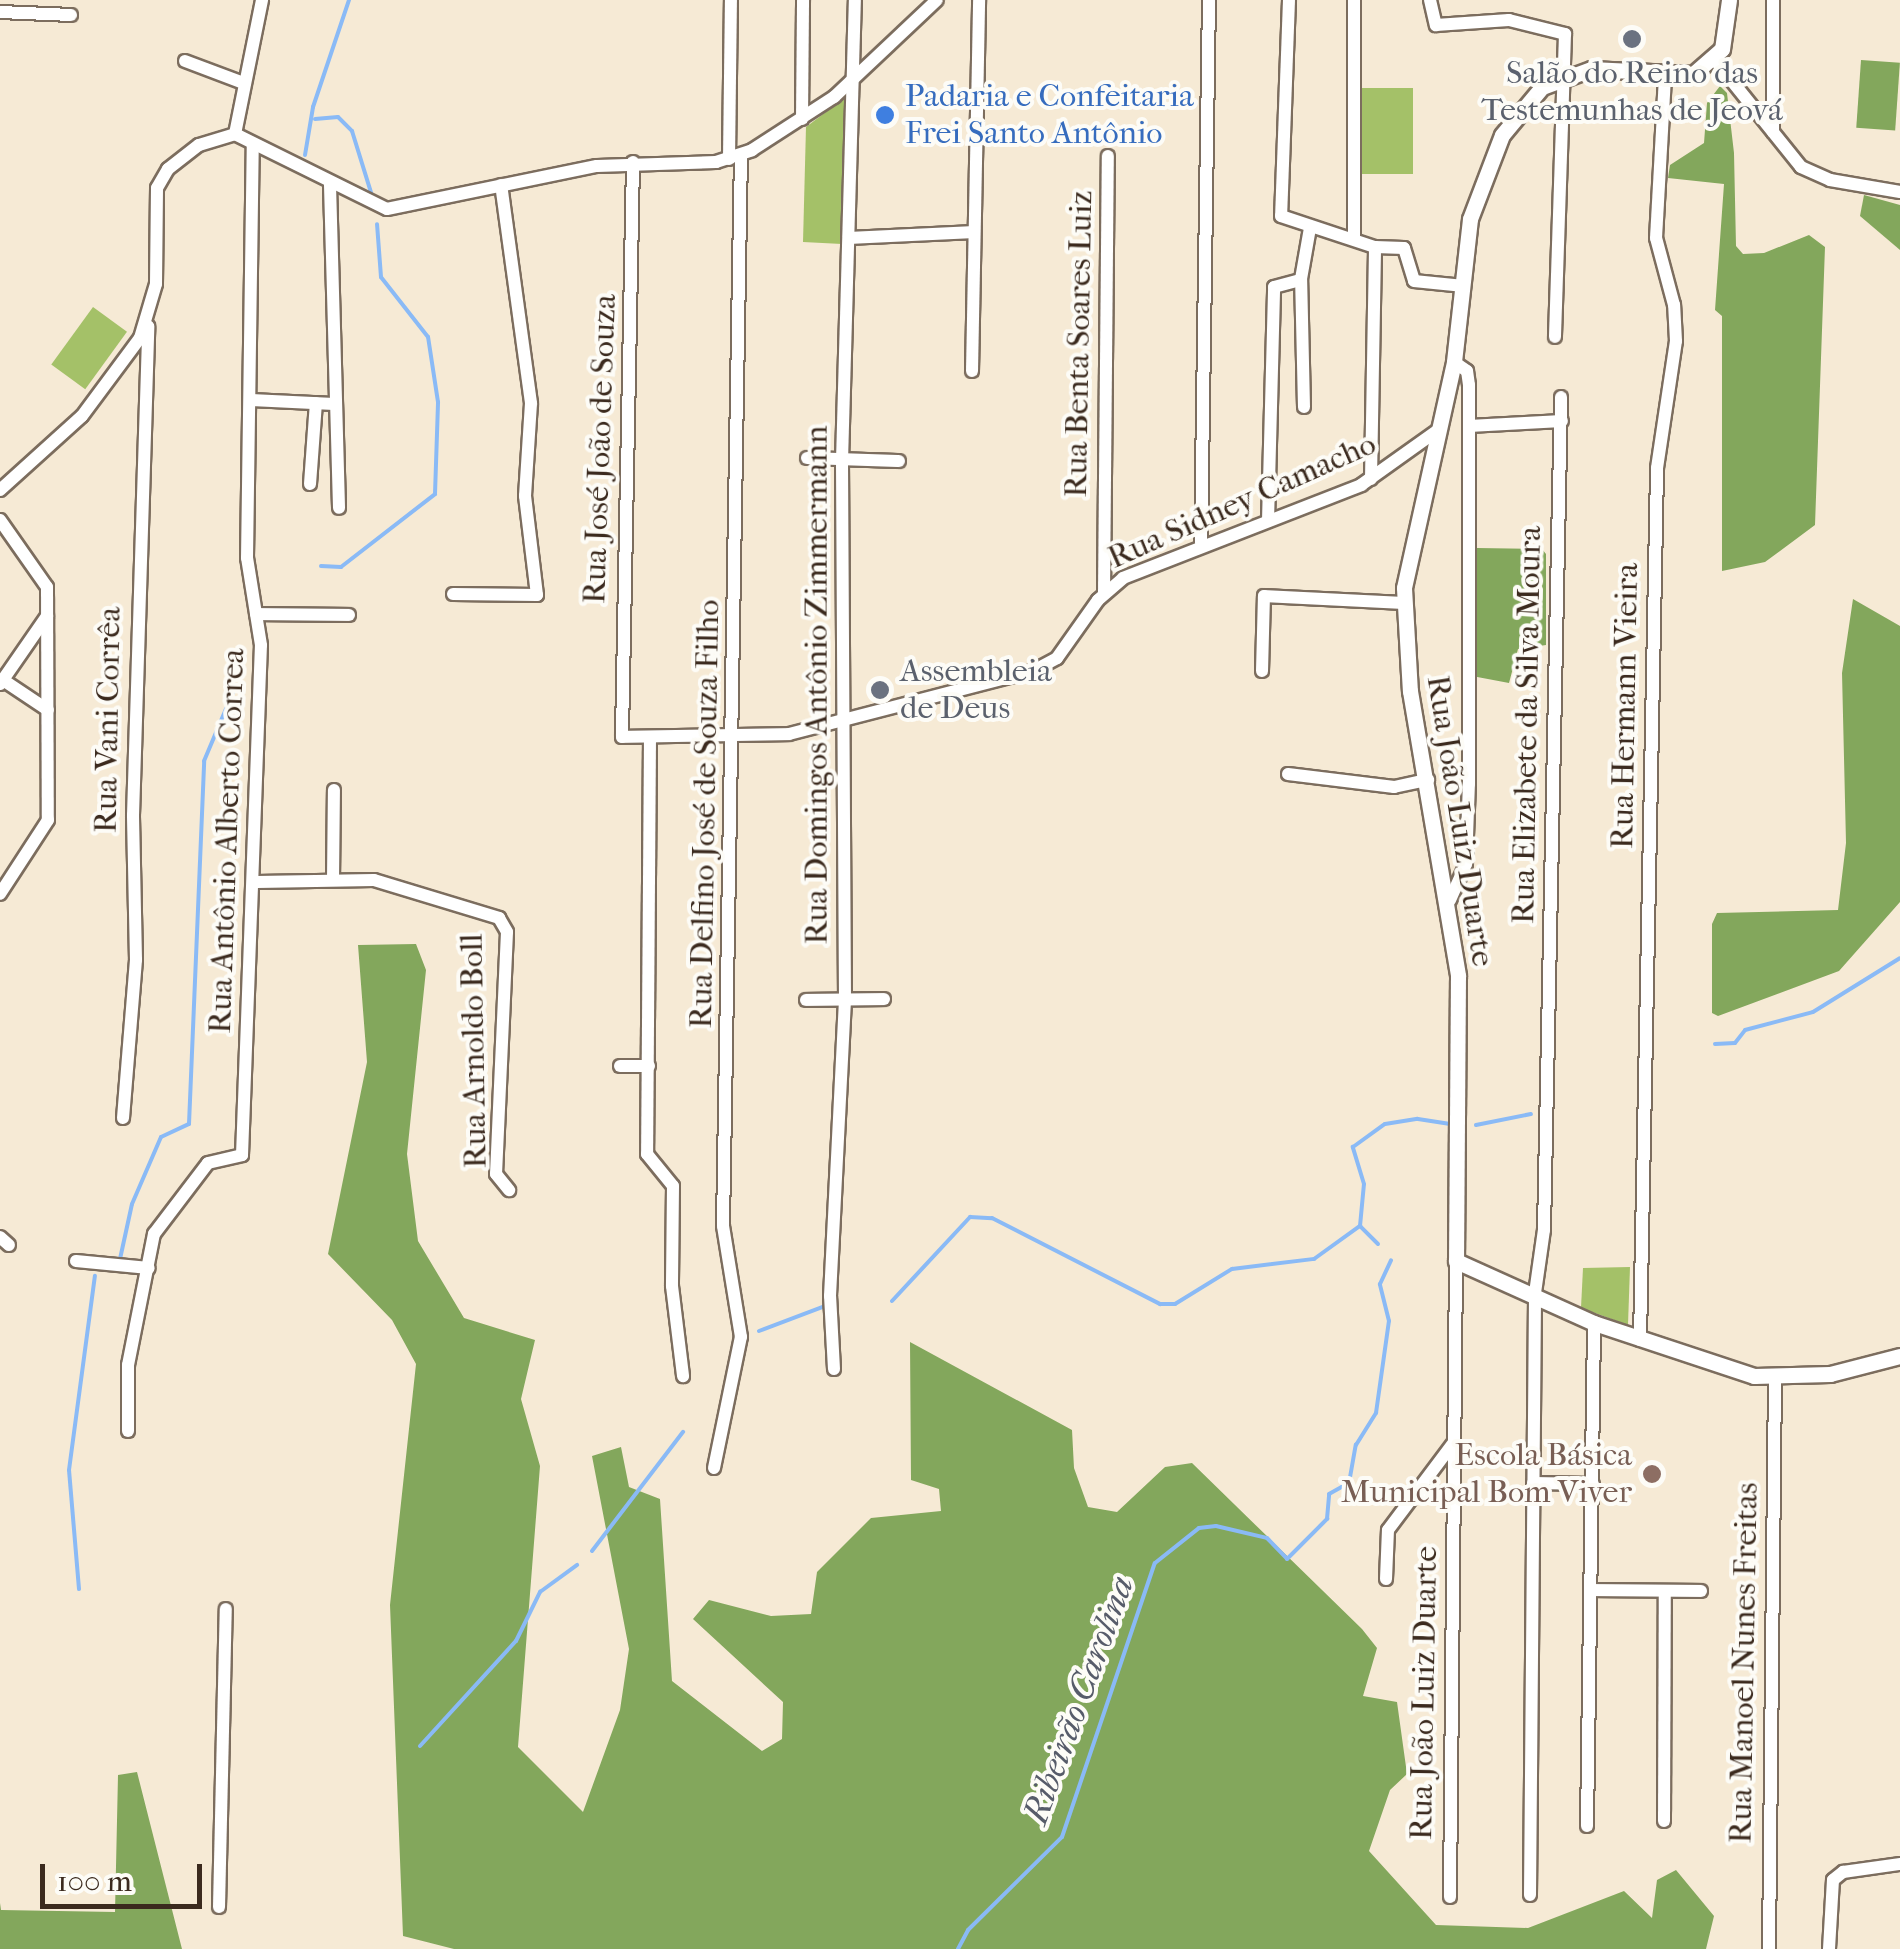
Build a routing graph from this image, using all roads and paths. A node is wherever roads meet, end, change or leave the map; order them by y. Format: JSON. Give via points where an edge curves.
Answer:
{"nodes":[{"id":1,"x":262,"y":0,"type":"edge"},
{"id":2,"x":731,"y":0,"type":"edge"},
{"id":3,"x":802,"y":0,"type":"edge"},
{"id":4,"x":855,"y":0,"type":"edge"},
{"id":5,"x":937,"y":0,"type":"edge"},
{"id":6,"x":980,"y":0,"type":"edge"},
{"id":7,"x":1208,"y":0,"type":"edge"},
{"id":8,"x":1289,"y":0,"type":"edge"},
{"id":9,"x":1354,"y":0,"type":"edge"},
{"id":10,"x":1430,"y":0,"type":"edge"},
{"id":11,"x":1730,"y":0,"type":"edge"},
{"id":12,"x":1773,"y":0,"type":"edge"},
{"id":13,"x":0,"y":12,"type":"edge"},
{"id":14,"x":72,"y":15,"type":"dead end"},
{"id":15,"x":855,"y":37,"type":"junction"},
{"id":16,"x":888,"y":48,"type":"junction"},
{"id":17,"x":1715,"y":60,"type":"junction"},
{"id":18,"x":185,"y":61,"type":"dead end"},
{"id":19,"x":1564,"y":75,"type":"junction"},
{"id":20,"x":1666,"y":76,"type":"junction"},
{"id":21,"x":855,"y":80,"type":"junction"},
{"id":22,"x":241,"y":82,"type":"junction"},
{"id":23,"x":802,"y":119,"type":"junction"},
{"id":24,"x":1773,"y":133,"type":"junction"},
{"id":25,"x":235,"y":134,"type":"junction"},
{"id":26,"x":253,"y":146,"type":"junction"},
{"id":27,"x":1108,"y":156,"type":"dead end"},
{"id":28,"x":735,"y":157,"type":"junction"},
{"id":29,"x":633,"y":162,"type":"junction"},
{"id":30,"x":330,"y":184,"type":"junction"},
{"id":31,"x":501,"y":185,"type":"junction"},
{"id":32,"x":1900,"y":192,"type":"edge"},
{"id":33,"x":1310,"y":228,"type":"junction"},
{"id":34,"x":974,"y":232,"type":"junction"},
{"id":35,"x":850,"y":238,"type":"junction"},
{"id":36,"x":1354,"y":238,"type":"junction"},
{"id":37,"x":1375,"y":247,"type":"junction"},
{"id":38,"x":1301,"y":280,"type":"junction"},
{"id":39,"x":1464,"y":286,"type":"junction"},
{"id":40,"x":148,"y":323,"type":"junction"},
{"id":41,"x":1555,"y":337,"type":"dead end"},
{"id":42,"x":1454,"y":362,"type":"junction"},
{"id":43,"x":972,"y":371,"type":"dead end"},
{"id":44,"x":1561,"y":398,"type":"dead end"},
{"id":45,"x":252,"y":400,"type":"junction"},
{"id":46,"x":316,"y":403,"type":"junction"},
{"id":47,"x":334,"y":404,"type":"junction"},
{"id":48,"x":1304,"y":408,"type":"dead end"},
{"id":49,"x":1562,"y":421,"type":"junction"},
{"id":50,"x":1469,"y":426,"type":"junction"},
{"id":51,"x":1438,"y":430,"type":"junction"},
{"id":52,"x":807,"y":458,"type":"dead end"},
{"id":53,"x":898,"y":460,"type":"dead end"},
{"id":54,"x":842,"y":461,"type":"junction"},
{"id":55,"x":1371,"y":479,"type":"junction"},
{"id":56,"x":310,"y":484,"type":"dead end"},
{"id":57,"x":0,"y":490,"type":"edge"},
{"id":58,"x":339,"y":508,"type":"dead end"},
{"id":59,"x":0,"y":520,"type":"edge"},
{"id":60,"x":1268,"y":521,"type":"junction"},
{"id":61,"x":1201,"y":543,"type":"junction"},
{"id":62,"x":1104,"y":592,"type":"junction"},
{"id":63,"x":453,"y":594,"type":"dead end"},
{"id":64,"x":1404,"y":602,"type":"junction"},
{"id":65,"x":256,"y":614,"type":"junction"},
{"id":66,"x":350,"y":615,"type":"dead end"},
{"id":67,"x":48,"y":616,"type":"junction"},
{"id":68,"x":1262,"y":670,"type":"dead end"},
{"id":69,"x":1,"y":682,"type":"edge"},
{"id":70,"x":48,"y":710,"type":"junction"},
{"id":71,"x":843,"y":719,"type":"junction"},
{"id":72,"x":622,"y":737,"type":"joint"},
{"id":73,"x":735,"y":737,"type":"junction"},
{"id":74,"x":650,"y":738,"type":"junction"},
{"id":75,"x":1288,"y":774,"type":"dead end"},
{"id":76,"x":1428,"y":780,"type":"junction"},
{"id":77,"x":334,"y":790,"type":"dead end"},
{"id":78,"x":333,"y":880,"type":"junction"},
{"id":79,"x":257,"y":882,"type":"junction"},
{"id":80,"x":0,"y":894,"type":"edge"},
{"id":81,"x":1450,"y":900,"type":"junction"},
{"id":82,"x":884,"y":999,"type":"dead end"},
{"id":83,"x":806,"y":1000,"type":"dead end"},
{"id":84,"x":845,"y":1000,"type":"junction"},
{"id":85,"x":620,"y":1066,"type":"dead end"},
{"id":86,"x":649,"y":1066,"type":"junction"},
{"id":87,"x":123,"y":1118,"type":"dead end"},
{"id":88,"x":510,"y":1190,"type":"dead end"},
{"id":89,"x":76,"y":1261,"type":"dead end"},
{"id":90,"x":1456,"y":1261,"type":"junction"},
{"id":91,"x":148,"y":1268,"type":"junction"},
{"id":92,"x":1535,"y":1294,"type":"junction"},
{"id":93,"x":1594,"y":1323,"type":"junction"},
{"id":94,"x":1640,"y":1340,"type":"junction"},
{"id":95,"x":1900,"y":1356,"type":"edge"},
{"id":96,"x":834,"y":1369,"type":"dead end"},
{"id":97,"x":683,"y":1376,"type":"dead end"},
{"id":98,"x":1774,"y":1378,"type":"junction"},
{"id":99,"x":128,"y":1431,"type":"dead end"},
{"id":100,"x":1454,"y":1442,"type":"junction"},
{"id":101,"x":714,"y":1468,"type":"dead end"},
{"id":102,"x":1534,"y":1483,"type":"junction"},
{"id":103,"x":1593,"y":1484,"type":"junction"},
{"id":104,"x":1416,"y":1490,"type":"junction"},
{"id":105,"x":1454,"y":1494,"type":"junction"},
{"id":106,"x":1386,"y":1579,"type":"dead end"},
{"id":107,"x":1592,"y":1590,"type":"junction"},
{"id":108,"x":1665,"y":1591,"type":"junction"},
{"id":109,"x":1701,"y":1592,"type":"dead end"},
{"id":110,"x":226,"y":1609,"type":"dead end"},
{"id":111,"x":1664,"y":1820,"type":"dead end"},
{"id":112,"x":1588,"y":1826,"type":"dead end"},
{"id":113,"x":1900,"y":1864,"type":"edge"},
{"id":114,"x":1530,"y":1894,"type":"dead end"},
{"id":115,"x":1450,"y":1897,"type":"dead end"},
{"id":116,"x":219,"y":1907,"type":"dead end"},
{"id":117,"x":1770,"y":1949,"type":"edge"},
{"id":118,"x":1829,"y":1949,"type":"edge"}],
"edges":[{"from":1,"to":22,"type":"street"},
{"from":2,"to":28,"type":"street","name":"Rua Delfino José de Souza Filho"},
{"from":3,"to":23,"type":"street"},
{"from":4,"to":15,"type":"street","name":"Rua Domingos Antônio Zimmermann"},
{"from":5,"to":16,"type":"street"},
{"from":6,"to":34,"type":"street"},
{"from":7,"to":61,"type":"street"},
{"from":8,"to":33,"type":"street","via":[[1281,216]]},
{"from":9,"to":36,"type":"street"},
{"from":10,"to":19,"type":"street","via":[[1436,25],[1509,20],[1560,28]]},
{"from":11,"to":17,"type":"main road","via":[[1728,33]]},
{"from":12,"to":24,"type":"street"},
{"from":13,"to":14,"type":"street"},
{"from":15,"to":16,"type":"street","via":[[868,47]]},
{"from":15,"to":21,"type":"street","name":"Rua Domingos Antônio Zimmermann"},
{"from":16,"to":21,"type":"street"},
{"from":17,"to":20,"type":"main road","via":[[1693,74]]},
{"from":17,"to":24,"type":"street"},
{"from":18,"to":22,"type":"street"},
{"from":19,"to":20,"type":"main road","via":[[1591,68]]},
{"from":19,"to":39,"type":"main road","name":"Rua João Luiz Duarte","via":[[1526,100],[1490,158],[1470,219]]},
{"from":19,"to":41,"type":"street"},
{"from":20,"to":94,"type":"street","name":"Rua Hermann Vieira","via":[[1656,238],[1672,292],[1676,342],[1657,468]]},
{"from":21,"to":23,"type":"street"},
{"from":21,"to":35,"type":"street","name":"Rua Domingos Antônio Zimmermann"},
{"from":22,"to":25,"type":"street"},
{"from":23,"to":28,"type":"street"},
{"from":24,"to":32,"type":"street","via":[[1812,172]]},
{"from":25,"to":26,"type":"street"},
{"from":25,"to":40,"type":"street","name":"Rua Vani Corrêa","via":[[187,152],[163,174]]},
{"from":26,"to":30,"type":"street"},
{"from":26,"to":45,"type":"street","name":"Rua Antônio Alberto Correa"},
{"from":27,"to":62,"type":"street","name":"Rua Benta Soares Luiz"},
{"from":28,"to":29,"type":"street"},
{"from":28,"to":73,"type":"street","name":"Rua Delfino José de Souza Filho"},
{"from":29,"to":31,"type":"street"},
{"from":29,"to":72,"type":"street","name":"Rua José João de Souza","via":[[621,525]]},
{"from":30,"to":31,"type":"street","via":[[388,209]]},
{"from":30,"to":47,"type":"street"},
{"from":31,"to":63,"type":"street","via":[[532,402],[526,496],[538,595]]},
{"from":33,"to":36,"type":"street"},
{"from":33,"to":38,"type":"street"},
{"from":34,"to":35,"type":"street"},
{"from":34,"to":43,"type":"street"},
{"from":35,"to":54,"type":"street","name":"Rua Domingos Antônio Zimmermann"},
{"from":36,"to":37,"type":"street"},
{"from":37,"to":39,"type":"street","via":[[1407,250],[1418,283]]},
{"from":37,"to":55,"type":"street"},
{"from":38,"to":48,"type":"street"},
{"from":38,"to":60,"type":"street","via":[[1274,287]]},
{"from":39,"to":42,"type":"main road","name":"Rua João Luiz Duarte"},
{"from":40,"to":57,"type":"street","via":[[92,406]]},
{"from":40,"to":87,"type":"street","name":"Rua Vani Corrêa","via":[[133,796],[136,960]]},
{"from":42,"to":50,"type":"street","via":[[1468,377]]},
{"from":42,"to":51,"type":"main road","name":"Rua João Luiz Duarte"},
{"from":44,"to":49,"type":"street","name":"Rua Elizabete da Silva Moura"},
{"from":45,"to":46,"type":"street"},
{"from":45,"to":65,"type":"street","name":"Rua Antônio Alberto Correa","via":[[247,558]]},
{"from":46,"to":47,"type":"street"},
{"from":46,"to":56,"type":"street"},
{"from":47,"to":58,"type":"street"},
{"from":49,"to":50,"type":"street"},
{"from":49,"to":92,"type":"street","name":"Rua Elizabete da Silva Moura","via":[[1544,1230]]},
{"from":50,"to":81,"type":"street","via":[[1466,864]]},
{"from":51,"to":55,"type":"street","name":"Rua Sidney Camacho"},
{"from":51,"to":64,"type":"main road","name":"Rua João Luiz Duarte"},
{"from":52,"to":54,"type":"street"},
{"from":53,"to":54,"type":"street"},
{"from":54,"to":71,"type":"street","name":"Rua Domingos Antônio Zimmermann"},
{"from":55,"to":60,"type":"street","name":"Rua Sidney Camacho"},
{"from":59,"to":67,"type":"street","via":[[44,580]]},
{"from":60,"to":61,"type":"street","name":"Rua Sidney Camacho"},
{"from":61,"to":62,"type":"street","name":"Rua Sidney Camacho"},
{"from":62,"to":71,"type":"street","name":"Rua Sidney Camacho","via":[[1064,650],[1042,668]]},
{"from":64,"to":68,"type":"street","via":[[1264,596]]},
{"from":64,"to":76,"type":"main road","name":"Rua João Luiz Duarte","via":[[1410,691]]},
{"from":65,"to":66,"type":"street"},
{"from":65,"to":79,"type":"street","name":"Rua Antônio Alberto Correa","via":[[262,645]]},
{"from":67,"to":69,"type":"street"},
{"from":67,"to":70,"type":"street"},
{"from":69,"to":70,"type":"street"},
{"from":70,"to":80,"type":"street","via":[[48,820]]},
{"from":71,"to":73,"type":"street","name":"Rua Sidney Camacho","via":[[798,732]]},
{"from":71,"to":84,"type":"street","name":"Rua Domingos Antônio Zimmermann"},
{"from":72,"to":74,"type":"street","name":"Rua Sidney Camacho"},
{"from":73,"to":74,"type":"street","name":"Rua Sidney Camacho"},
{"from":73,"to":101,"type":"street","name":"Rua Delfino José de Souza Filho","via":[[723,1226],[741,1336]]},
{"from":74,"to":86,"type":"street"},
{"from":75,"to":76,"type":"street","via":[[1387,786]]},
{"from":76,"to":81,"type":"main road","name":"Rua João Luiz Duarte"},
{"from":77,"to":78,"type":"street"},
{"from":78,"to":79,"type":"street","name":"Rua Arnoldo Boll"},
{"from":78,"to":88,"type":"street","name":"Rua Arnoldo Boll","via":[[416,891],[493,914],[504,924],[496,1174]]},
{"from":79,"to":91,"type":"street","name":"Rua Antônio Alberto Correa","via":[[242,1154],[215,1158],[201,1172],[181,1206],[158,1227]]},
{"from":81,"to":90,"type":"main road","name":"Rua João Luiz Duarte","via":[[1460,1016]]},
{"from":82,"to":84,"type":"street"},
{"from":83,"to":84,"type":"street"},
{"from":84,"to":96,"type":"street","name":"Rua Domingos Antônio Zimmermann","via":[[830,1296]]},
{"from":85,"to":86,"type":"street"},
{"from":86,"to":97,"type":"street","via":[[647,1154],[673,1186],[672,1286]]},
{"from":89,"to":91,"type":"street"},
{"from":90,"to":92,"type":"main road"},
{"from":90,"to":100,"type":"street","name":"Rua João Luiz Duarte"},
{"from":91,"to":99,"type":"street","name":"Rua Antônio Alberto Correa","via":[[128,1365]]},
{"from":92,"to":93,"type":"main road"},
{"from":92,"to":102,"type":"street","name":"Rua Elizabete da Silva Moura"},
{"from":93,"to":94,"type":"main road"},
{"from":93,"to":103,"type":"street"},
{"from":94,"to":98,"type":"main road"},
{"from":95,"to":98,"type":"main road","via":[[1830,1374]]},
{"from":98,"to":117,"type":"street","name":"Rua Manoel Nunes Freitas"},
{"from":100,"to":104,"type":"street"},
{"from":100,"to":105,"type":"street","name":"Rua João Luiz Duarte"},
{"from":102,"to":103,"type":"street"},
{"from":102,"to":114,"type":"street","name":"Rua Elizabete da Silva Moura"},
{"from":103,"to":107,"type":"street"},
{"from":104,"to":105,"type":"street"},
{"from":104,"to":106,"type":"street","via":[[1388,1530]]},
{"from":105,"to":115,"type":"street","name":"Rua João Luiz Duarte"},
{"from":107,"to":108,"type":"street"},
{"from":107,"to":112,"type":"street"},
{"from":108,"to":109,"type":"street"},
{"from":108,"to":111,"type":"street"},
{"from":110,"to":116,"type":"street"},
{"from":113,"to":118,"type":"street","via":[[1843,1872],[1833,1880]]}]}
